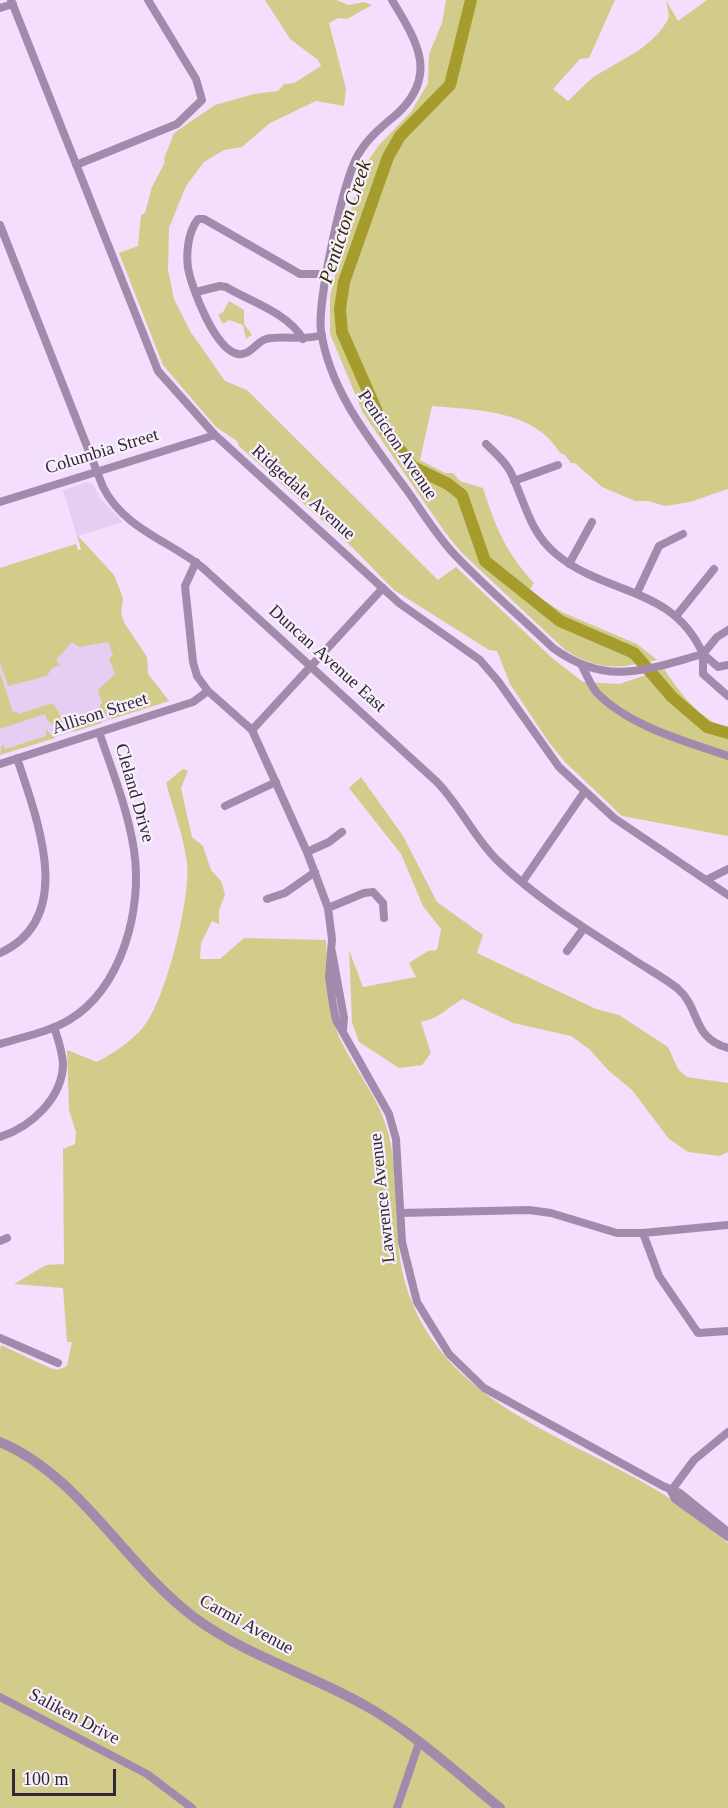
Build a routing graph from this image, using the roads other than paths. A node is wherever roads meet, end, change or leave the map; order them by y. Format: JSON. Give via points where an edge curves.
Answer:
{"nodes":[{"id":1,"x":148,"y":0,"type":"edge"},
{"id":2,"x":392,"y":0,"type":"edge"},
{"id":3,"x":12,"y":2,"type":"edge"},
{"id":4,"x":0,"y":8,"type":"edge"},
{"id":5,"x":76,"y":165,"type":"junction"},
{"id":6,"x":0,"y":225,"type":"edge"},
{"id":7,"x":326,"y":274,"type":"junction"},
{"id":8,"x":196,"y":292,"type":"junction"},
{"id":9,"x":322,"y":335,"type":"junction"},
{"id":10,"x":303,"y":339,"type":"junction"},
{"id":11,"x":215,"y":435,"type":"junction"},
{"id":12,"x":486,"y":444,"type":"dead end"},
{"id":13,"x":558,"y":465,"type":"dead end"},
{"id":14,"x":98,"y":471,"type":"junction"},
{"id":15,"x":514,"y":481,"type":"junction"},
{"id":16,"x":0,"y":502,"type":"edge"},
{"id":17,"x":592,"y":522,"type":"dead end"},
{"id":18,"x":683,"y":534,"type":"dead end"},
{"id":19,"x":196,"y":562,"type":"junction"},
{"id":20,"x":569,"y":564,"type":"junction"},
{"id":21,"x":714,"y":569,"type":"dead end"},
{"id":22,"x":383,"y":588,"type":"junction"},
{"id":23,"x":637,"y":593,"type":"junction"},
{"id":24,"x":677,"y":615,"type":"junction"},
{"id":25,"x":728,"y":630,"type":"edge"},
{"id":26,"x":703,"y":654,"type":"junction"},
{"id":27,"x":728,"y":665,"type":"edge"},
{"id":28,"x":310,"y":666,"type":"junction"},
{"id":29,"x":582,"y":666,"type":"junction"},
{"id":30,"x":208,"y":691,"type":"junction"},
{"id":31,"x":728,"y":696,"type":"edge"},
{"id":32,"x":252,"y":730,"type":"junction"},
{"id":33,"x":99,"y":732,"type":"junction"},
{"id":34,"x":728,"y":756,"type":"edge"},
{"id":35,"x":17,"y":758,"type":"junction"},
{"id":36,"x":0,"y":764,"type":"edge"},
{"id":37,"x":276,"y":783,"type":"junction"},
{"id":38,"x":585,"y":791,"type":"junction"},
{"id":39,"x":225,"y":806,"type":"dead end"},
{"id":40,"x":342,"y":832,"type":"dead end"},
{"id":41,"x":307,"y":852,"type":"junction"},
{"id":42,"x":728,"y":869,"type":"edge"},
{"id":43,"x":315,"y":872,"type":"junction"},
{"id":44,"x":706,"y":880,"type":"junction"},
{"id":45,"x":523,"y":881,"type":"junction"},
{"id":46,"x":728,"y":895,"type":"edge"},
{"id":47,"x":267,"y":899,"type":"dead end"},
{"id":48,"x":328,"y":908,"type":"junction"},
{"id":49,"x":384,"y":918,"type":"dead end"},
{"id":50,"x":584,"y":928,"type":"junction"},
{"id":51,"x":567,"y":951,"type":"dead end"},
{"id":52,"x":0,"y":953,"type":"edge"},
{"id":53,"x":54,"y":1027,"type":"junction"},
{"id":54,"x":0,"y":1044,"type":"edge"},
{"id":55,"x":728,"y":1048,"type":"edge"},
{"id":56,"x":0,"y":1137,"type":"edge"},
{"id":57,"x":401,"y":1213,"type":"junction"},
{"id":58,"x":728,"y":1225,"type":"edge"},
{"id":59,"x":643,"y":1233,"type":"junction"},
{"id":60,"x":728,"y":1331,"type":"edge"},
{"id":61,"x":0,"y":1338,"type":"edge"},
{"id":62,"x":58,"y":1363,"type":"dead end"},
{"id":63,"x":728,"y":1432,"type":"edge"},
{"id":64,"x":0,"y":1442,"type":"edge"},
{"id":65,"x":671,"y":1491,"type":"junction"},
{"id":66,"x":728,"y":1532,"type":"edge"},
{"id":67,"x":728,"y":1537,"type":"edge"},
{"id":68,"x":0,"y":1697,"type":"edge"},
{"id":69,"x":419,"y":1743,"type":"junction"},
{"id":70,"x":192,"y":1808,"type":"edge"},
{"id":71,"x":397,"y":1808,"type":"edge"},
{"id":72,"x":500,"y":1808,"type":"edge"}],
"edges":[{"from":1,"to":5,"type":"street","via":[[196,79],[202,100],[177,124]]},
{"from":2,"to":7,"type":"street","name":"Penticton Avenue","via":[[419,48],[419,82],[410,101],[376,131],[357,156]]},
{"from":3,"to":4,"type":"street"},
{"from":3,"to":5,"type":"street","name":"Ridgedale Avenue"},
{"from":5,"to":11,"type":"street","name":"Ridgedale Avenue","via":[[158,371]]},
{"from":6,"to":14,"type":"street","name":"Duncan Avenue East"},
{"from":7,"to":8,"type":"street","via":[[300,274],[208,220],[198,219],[188,246],[188,268]]},
{"from":7,"to":9,"type":"street","name":"Penticton Avenue","via":[[319,315]]},
{"from":8,"to":10,"type":"street","via":[[226,287],[286,321]]},
{"from":8,"to":10,"type":"street","via":[[219,340],[229,350],[247,352],[265,339]]},
{"from":9,"to":10,"type":"street"},
{"from":9,"to":29,"type":"street","name":"Penticton Avenue","via":[[349,408],[446,544],[553,648]]},
{"from":11,"to":14,"type":"street","name":"Columbia Street"},
{"from":11,"to":22,"type":"street","name":"Ridgedale Avenue"},
{"from":12,"to":15,"type":"street","via":[[505,463]]},
{"from":13,"to":15,"type":"street"},
{"from":14,"to":16,"type":"street","name":"Columbia Street"},
{"from":14,"to":19,"type":"street","name":"Duncan Avenue East","via":[[107,495],[147,535]]},
{"from":15,"to":20,"type":"street","via":[[537,534]]},
{"from":17,"to":20,"type":"street"},
{"from":18,"to":23,"type":"street","via":[[659,546]]},
{"from":19,"to":28,"type":"street","name":"Duncan Avenue East"},
{"from":19,"to":30,"type":"street","name":"Lawrence Avenue","via":[[185,586],[193,662]]},
{"from":20,"to":23,"type":"street"},
{"from":21,"to":24,"type":"street"},
{"from":22,"to":28,"type":"street"},
{"from":22,"to":38,"type":"street","name":"Ridgedale Avenue","via":[[480,660],[559,766]]},
{"from":23,"to":24,"type":"street"},
{"from":24,"to":26,"type":"street","via":[[692,630]]},
{"from":25,"to":26,"type":"street"},
{"from":26,"to":27,"type":"street","via":[[718,667]]},
{"from":26,"to":29,"type":"street","via":[[642,671],[612,673]]},
{"from":26,"to":31,"type":"street","via":[[703,674]]},
{"from":28,"to":32,"type":"street"},
{"from":28,"to":45,"type":"street","name":"Duncan Avenue East","via":[[437,782],[465,814],[490,852]]},
{"from":29,"to":34,"type":"street","name":"Penticton Avenue","via":[[597,693],[619,711]]},
{"from":30,"to":32,"type":"street","name":"Lawrence Avenue"},
{"from":30,"to":33,"type":"street","name":"Allison Street","via":[[193,702]]},
{"from":32,"to":37,"type":"street","name":"Lawrence Avenue"},
{"from":33,"to":35,"type":"street","name":"Allison Street"},
{"from":33,"to":53,"type":"street","name":"Cleland Drive","via":[[131,834],[134,893],[124,943],[112,976],[93,1001]]},
{"from":35,"to":36,"type":"street","name":"Allison Street"},
{"from":35,"to":52,"type":"street","via":[[42,838],[46,869],[34,924],[18,942]]},
{"from":37,"to":39,"type":"street"},
{"from":37,"to":41,"type":"street","name":"Lawrence Avenue"},
{"from":38,"to":44,"type":"street","name":"Ridgedale Avenue","via":[[614,818]]},
{"from":38,"to":45,"type":"street"},
{"from":40,"to":41,"type":"street"},
{"from":41,"to":43,"type":"street","name":"Lawrence Avenue"},
{"from":42,"to":44,"type":"street"},
{"from":43,"to":47,"type":"street"},
{"from":43,"to":48,"type":"street","name":"Lawrence Avenue"},
{"from":44,"to":46,"type":"street","name":"Ridgedale Avenue"},
{"from":45,"to":50,"type":"street","name":"Duncan Avenue East"},
{"from":48,"to":49,"type":"street","via":[[373,892],[383,903]]},
{"from":48,"to":57,"type":"street","name":"Lawrence Avenue","via":[[343,1030],[388,1114],[396,1139]]},
{"from":50,"to":51,"type":"street"},
{"from":50,"to":55,"type":"street","name":"Duncan Avenue East","via":[[677,989],[704,1035]]},
{"from":53,"to":54,"type":"street","name":"Cleland Drive"},
{"from":53,"to":56,"type":"street","via":[[62,1050],[58,1084],[48,1104],[34,1119]]},
{"from":57,"to":59,"type":"street","via":[[529,1210],[617,1233]]},
{"from":57,"to":65,"type":"street","name":"Lawrence Avenue","via":[[405,1261],[417,1302],[438,1340],[461,1366],[484,1388],[513,1406]]},
{"from":58,"to":59,"type":"street"},
{"from":59,"to":60,"type":"street","via":[[659,1276],[698,1333]]},
{"from":61,"to":62,"type":"street"},
{"from":63,"to":65,"type":"street","via":[[694,1460]]},
{"from":64,"to":69,"type":"street","name":"Carmi Avenue","via":[[32,1458],[54,1475],[163,1591],[196,1619],[234,1642],[366,1706]]},
{"from":65,"to":66,"type":"street","name":"Lawrence Avenue","via":[[680,1493]]},
{"from":65,"to":67,"type":"street","name":"Lawrence Avenue","via":[[675,1499]]},
{"from":68,"to":70,"type":"street","name":"Saliken Drive","via":[[147,1774]]},
{"from":69,"to":71,"type":"street"},
{"from":69,"to":72,"type":"street","name":"Carmi Avenue"}]}
